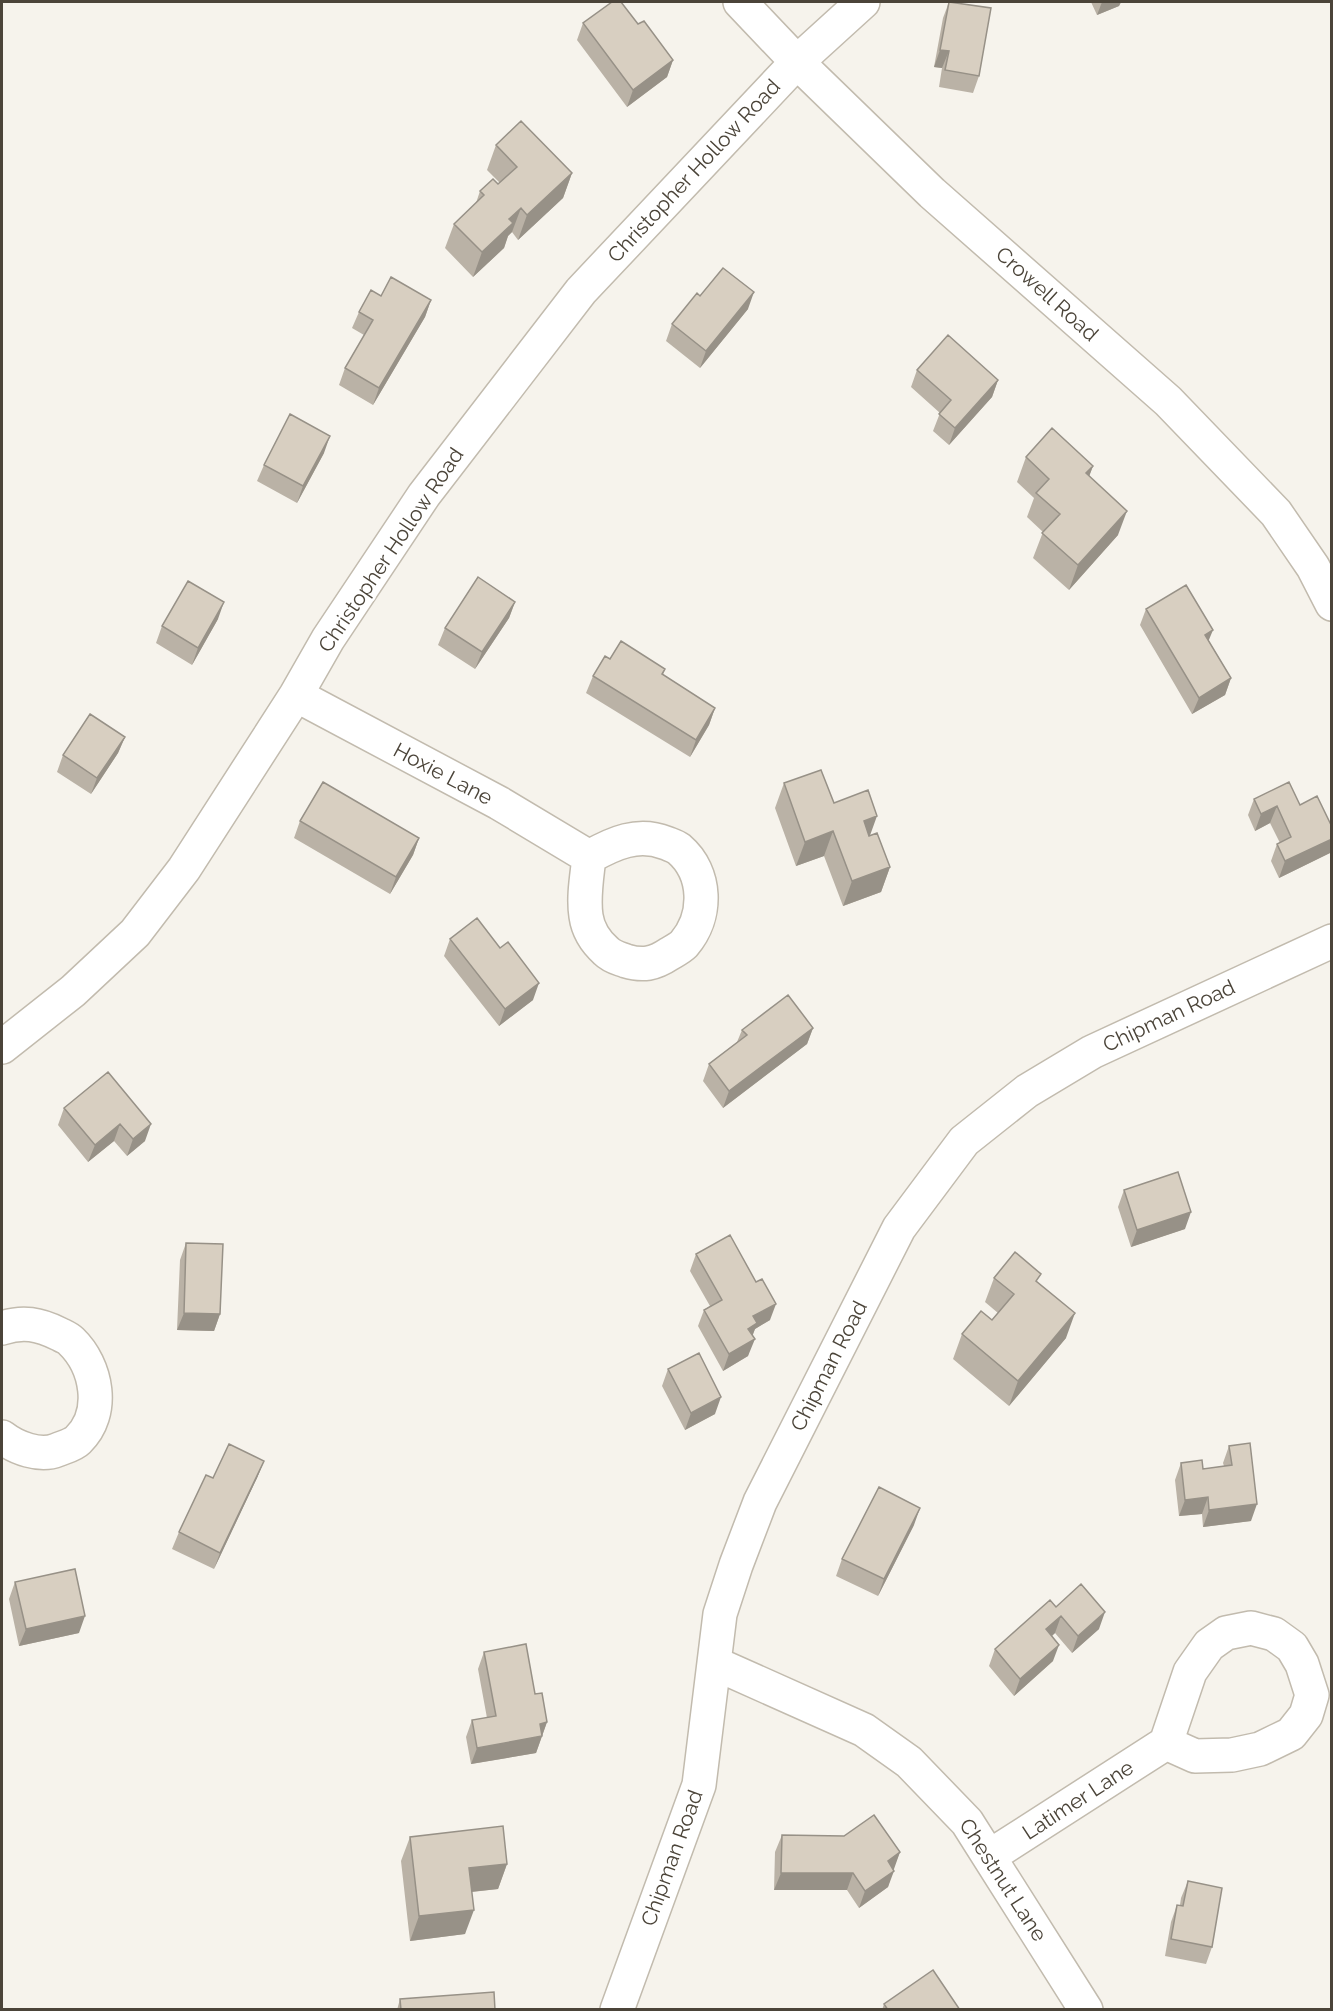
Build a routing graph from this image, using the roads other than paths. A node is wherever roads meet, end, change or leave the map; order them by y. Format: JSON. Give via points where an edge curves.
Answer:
{"nodes":[{"id":1,"x":740,"y":2,"type":"edge"},
{"id":2,"x":863,"y":2,"type":"edge"},
{"id":3,"x":797,"y":62,"type":"junction"},
{"id":4,"x":1332,"y":604,"type":"edge"},
{"id":5,"x":296,"y":695,"type":"junction"},
{"id":6,"x":589,"y":856,"type":"dead end"},
{"id":7,"x":1332,"y":941,"type":"edge"},
{"id":8,"x":2,"y":1047,"type":"edge"},
{"id":9,"x":2,"y":1328,"type":"edge"},
{"id":10,"x":2,"y":1437,"type":"edge"},
{"id":11,"x":714,"y":1663,"type":"junction"},
{"id":12,"x":1166,"y":1743,"type":"junction"},
{"id":13,"x":990,"y":1856,"type":"junction"},
{"id":14,"x":617,"y":2010,"type":"edge"},
{"id":15,"x":1086,"y":2010,"type":"edge"}],
"edges":[{"from":1,"to":3,"type":"street","name":"Crowell Road"},
{"from":2,"to":3,"type":"street","name":"Christopher Hollow Road"},
{"from":3,"to":4,"type":"street","name":"Crowell Road","via":[[932,193],[1168,401],[1276,513]]},
{"from":3,"to":5,"type":"street","name":"Christopher Hollow Road","via":[[581,291],[424,495],[328,639]]},
{"from":5,"to":6,"type":"street","name":"Hoxie Lane"},
{"from":5,"to":8,"type":"street","name":"Christopher Hollow Road","via":[[184,869],[135,933],[73,991]]},
{"from":7,"to":11,"type":"street","name":"Chipman Road","via":[[1092,1052],[1027,1090],[964,1141],[900,1228],[760,1502],[720,1614]]},
{"from":9,"to":10,"type":"street","via":[[40,1325],[70,1340],[88,1365],[96,1391],[91,1423],[77,1442],[53,1452],[33,1452]]},
{"from":11,"to":13,"type":"street","name":"Chestnut Lane","via":[[864,1730],[909,1762],[967,1822]]},
{"from":11,"to":14,"type":"street","name":"Chipman Road","via":[[699,1785]]},
{"from":12,"to":12,"type":"street","via":[[1190,1672],[1209,1645],[1226,1633],[1251,1628],[1274,1634],[1292,1647],[1312,1695],[1306,1715],[1291,1734],[1260,1749],[1232,1755],[1195,1756]]},
{"from":12,"to":13,"type":"street","name":"Latimer Lane"},
{"from":13,"to":15,"type":"street","name":"Chestnut Lane"}]}
